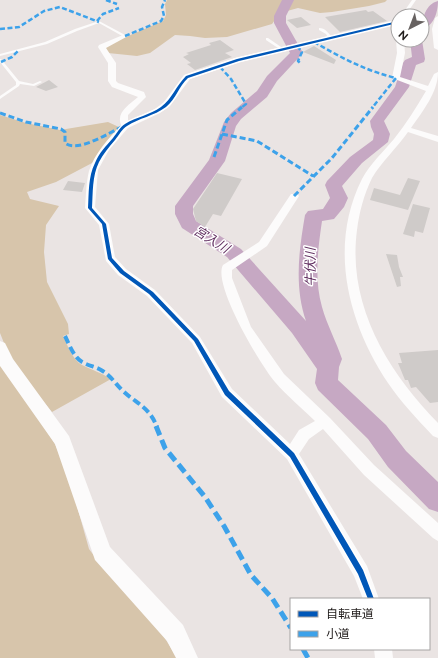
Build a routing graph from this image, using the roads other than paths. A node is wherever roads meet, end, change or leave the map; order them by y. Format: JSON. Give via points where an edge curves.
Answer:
{"nodes":[{"id":1,"x":438,"y":18,"type":"edge"},
{"id":2,"x":390,"y":24,"type":"edge"},
{"id":3,"x":320,"y":29,"type":"dead end"},
{"id":4,"x":125,"y":36,"type":"joint"},
{"id":5,"x":330,"y":38,"type":"junction"},
{"id":6,"x":267,"y":39,"type":"dead end"},
{"id":7,"x":401,"y":48,"type":"edge"},
{"id":8,"x":438,"y":48,"type":"edge"},
{"id":9,"x":282,"y":49,"type":"junction"},
{"id":10,"x":0,"y":55,"type":"edge"},
{"id":11,"x":0,"y":60,"type":"edge"},
{"id":12,"x":438,"y":74,"type":"edge"},
{"id":13,"x":18,"y":82,"type":"junction"},
{"id":14,"x":40,"y":82,"type":"dead end"},
{"id":15,"x":431,"y":90,"type":"junction"},
{"id":16,"x":0,"y":98,"type":"edge"},
{"id":17,"x":125,"y":125,"type":"junction"},
{"id":18,"x":406,"y":129,"type":"junction"},
{"id":19,"x":438,"y":139,"type":"edge"},
{"id":20,"x":294,"y":196,"type":"dead end"},
{"id":21,"x":0,"y":347,"type":"edge"},
{"id":22,"x":325,"y":422,"type":"junction"},
{"id":23,"x":438,"y":432,"type":"edge"},
{"id":24,"x":292,"y":455,"type":"junction"},
{"id":25,"x":438,"y":533,"type":"edge"},
{"id":26,"x":371,"y":598,"type":"edge"},
{"id":27,"x":187,"y":658,"type":"edge"}],
"edges":[{"from":1,"to":8,"type":"street","via":[[435,31]]},
{"from":2,"to":5,"type":"street"},
{"from":3,"to":5,"type":"lane"},
{"from":4,"to":10,"type":"lane","via":[[99,22],[46,43]]},
{"from":4,"to":17,"type":"street","via":[[102,47],[112,63],[112,81],[115,85],[141,94],[142,97],[124,114]]},
{"from":5,"to":9,"type":"street"},
{"from":6,"to":9,"type":"lane"},
{"from":7,"to":15,"type":"street","via":[[396,78]]},
{"from":9,"to":17,"type":"street","via":[[187,77],[182,81],[175,96],[157,112]]},
{"from":11,"to":13,"type":"lane"},
{"from":12,"to":15,"type":"street"},
{"from":13,"to":14,"type":"lane","via":[[34,85]]},
{"from":13,"to":16,"type":"lane","via":[[18,85]]},
{"from":15,"to":18,"type":"street"},
{"from":17,"to":24,"type":"street","via":[[101,154],[93,171],[90,208],[104,224],[110,258],[122,272],[151,293],[196,340],[227,393]]},
{"from":18,"to":19,"type":"street"},
{"from":18,"to":23,"type":"street","via":[[367,179],[354,215],[349,271],[356,305],[374,347],[406,397]]},
{"from":20,"to":22,"type":"street","via":[[262,244],[227,268],[226,278],[246,328],[279,378]]},
{"from":21,"to":27,"type":"street","via":[[6,362],[63,441],[102,553],[176,633]]},
{"from":22,"to":24,"type":"street","via":[[307,431]]},
{"from":22,"to":25,"type":"street","via":[[369,470]]},
{"from":24,"to":26,"type":"street","via":[[361,572]]}]}
